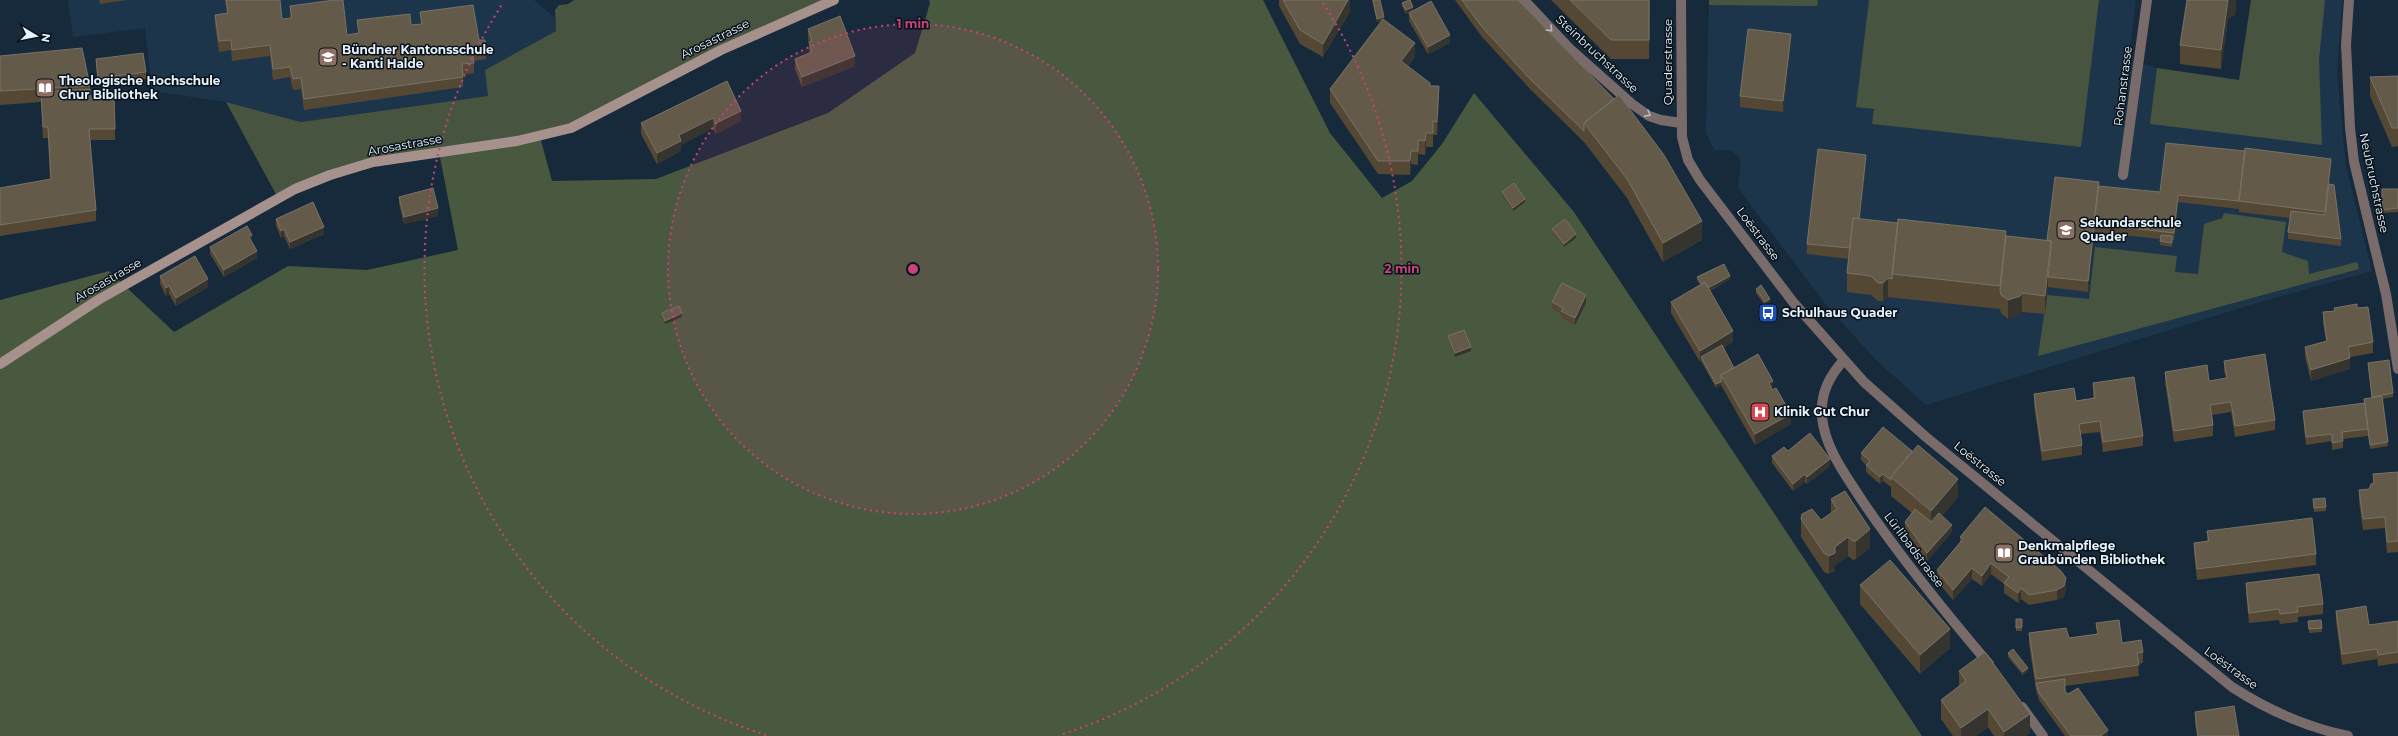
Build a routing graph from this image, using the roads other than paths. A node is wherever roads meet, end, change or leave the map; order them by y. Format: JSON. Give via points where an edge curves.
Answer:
{"nodes":[{"id":1,"x":834,"y":0,"type":"edge"},
{"id":2,"x":1524,"y":0,"type":"edge"},
{"id":3,"x":1682,"y":0,"type":"edge"},
{"id":4,"x":2147,"y":0,"type":"edge"},
{"id":5,"x":2350,"y":0,"type":"edge"},
{"id":6,"x":1681,"y":123,"type":"junction"},
{"id":7,"x":2123,"y":176,"type":"dead end"},
{"id":8,"x":1844,"y":360,"type":"junction"},
{"id":9,"x":0,"y":364,"type":"edge"},
{"id":10,"x":2398,"y":369,"type":"edge"},
{"id":11,"x":1997,"y":675,"type":"edge"},
{"id":12,"x":2016,"y":699,"type":"edge"},
{"id":13,"x":2043,"y":736,"type":"edge"},
{"id":14,"x":2348,"y":736,"type":"edge"}],
"edges":[{"from":1,"to":9,"type":"main road","name":"Arosastrasse","via":[[721,50],[571,128],[517,141],[373,162],[300,187],[98,300]]},
{"from":2,"to":6,"type":"street","name":"Steinbruchstrasse","one_way":true,"via":[[1569,48],[1632,104],[1655,118]]},
{"from":3,"to":6,"type":"street","name":"Quaderstrasse"},
{"from":4,"to":7,"type":"street","name":"Rohanstrasse"},
{"from":5,"to":10,"type":"street","name":"Neubruchstrasse","via":[[2346,45],[2346,89],[2350,128],[2356,167],[2386,294]]},
{"from":6,"to":8,"type":"street","name":"Loëstrasse","via":[[1684,149],[1700,180],[1793,302]]},
{"from":8,"to":11,"type":"street","name":"Lürlibadstrasse","via":[[1831,374],[1826,386],[1822,417],[1837,462],[1924,587]]},
{"from":8,"to":14,"type":"street","name":"Loëstrasse","via":[[1864,382],[1926,437],[2232,687],[2285,717]]},
{"from":12,"to":13,"type":"street"}]}
